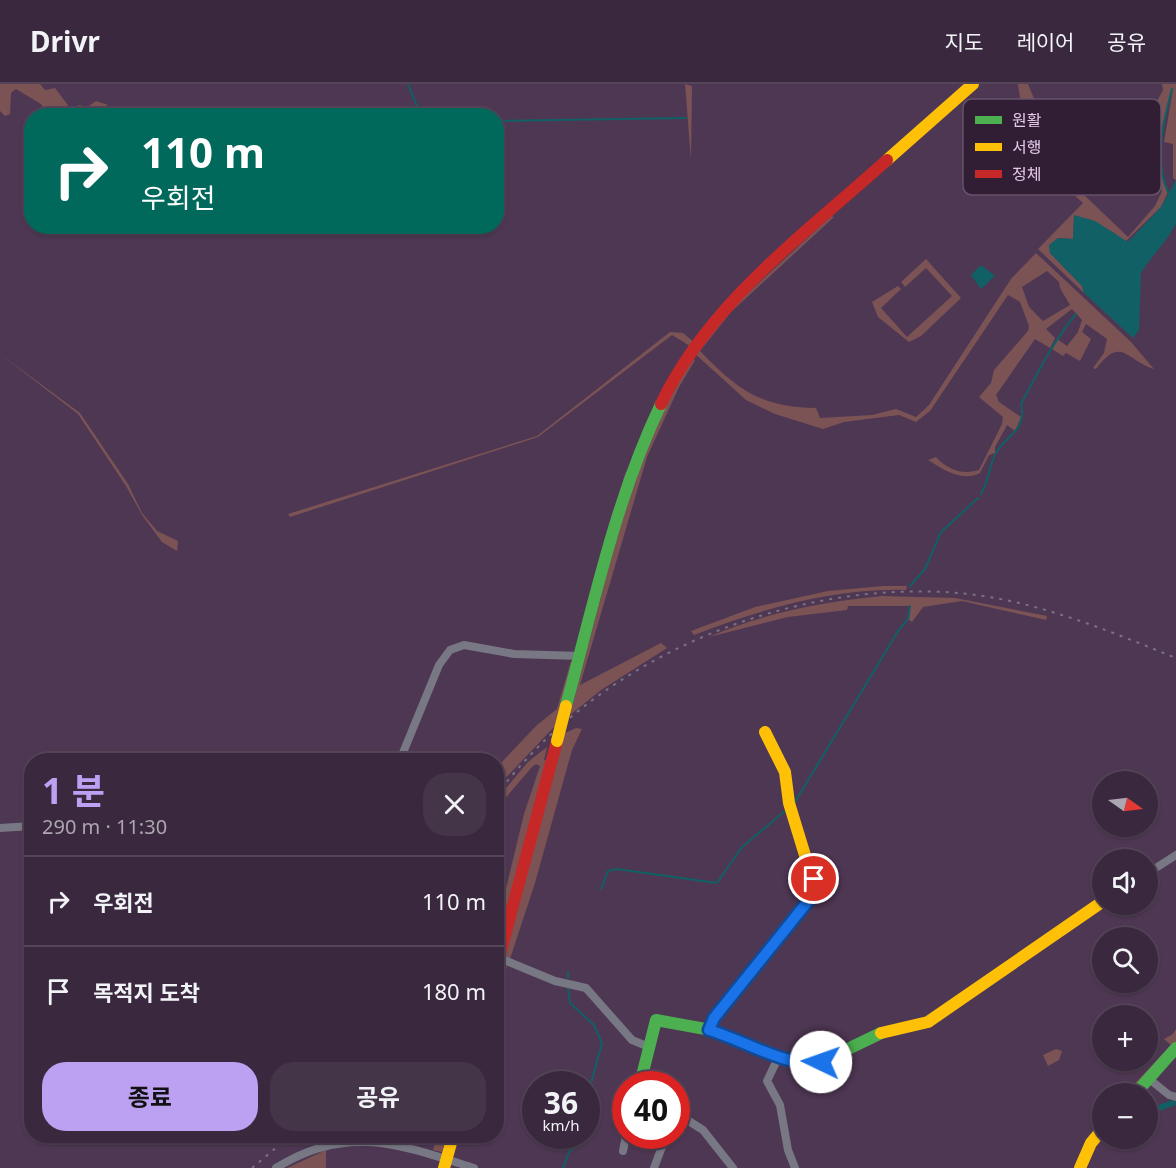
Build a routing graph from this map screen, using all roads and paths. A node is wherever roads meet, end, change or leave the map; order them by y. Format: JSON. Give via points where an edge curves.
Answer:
{"nodes":[{"id":1,"x":973,"y":84,"type":"edge"},
{"id":2,"x":581,"y":656,"type":"junction"},
{"id":3,"x":765,"y":732,"type":"dead end"},
{"id":4,"x":403,"y":753,"type":"edge"},
{"id":5,"x":24,"y":826,"type":"edge"},
{"id":6,"x":0,"y":828,"type":"edge"},
{"id":7,"x":1176,"y":855,"type":"edge"},
{"id":8,"x":1158,"y":867,"type":"edge"},
{"id":9,"x":1092,"y":909,"type":"edge"},
{"id":10,"x":504,"y":941,"type":"edge"},
{"id":11,"x":504,"y":966,"type":"edge"},
{"id":12,"x":709,"y":1030,"type":"junction"},
{"id":13,"x":649,"y":1047,"type":"junction"},
{"id":14,"x":1176,"y":1048,"type":"edge"},
{"id":15,"x":778,"y":1056,"type":"junction"},
{"id":16,"x":643,"y":1071,"type":"edge"},
{"id":17,"x":1148,"y":1078,"type":"junction"},
{"id":18,"x":1144,"y":1083,"type":"edge"},
{"id":19,"x":1176,"y":1097,"type":"edge"},
{"id":20,"x":690,"y":1122,"type":"edge"},
{"id":21,"x":1092,"y":1142,"type":"edge"},
{"id":22,"x":333,"y":1143,"type":"edge"},
{"id":23,"x":376,"y":1143,"type":"edge"},
{"id":24,"x":451,"y":1143,"type":"edge"},
{"id":25,"x":661,"y":1149,"type":"edge"},
{"id":26,"x":445,"y":1164,"type":"edge"},
{"id":27,"x":276,"y":1168,"type":"edge"},
{"id":28,"x":474,"y":1168,"type":"edge"},
{"id":29,"x":654,"y":1168,"type":"edge"},
{"id":30,"x":733,"y":1168,"type":"edge"},
{"id":31,"x":795,"y":1168,"type":"edge"},
{"id":32,"x":1080,"y":1168,"type":"edge"}],
"edges":[{"from":1,"to":2,"type":"main road","via":[[752,281],[690,353],[633,470]]},
{"from":2,"to":4,"type":"street","via":[[514,654],[464,645],[450,650],[439,665]]},
{"from":2,"to":10,"type":"main road","bridge":true},
{"from":3,"to":12,"type":"main road","via":[[785,772],[789,803],[815,888],[714,1018]]},
{"from":5,"to":6,"type":"street"},
{"from":7,"to":8,"type":"street"},
{"from":9,"to":15,"type":"main road","via":[[928,1022],[876,1034],[821,1062],[803,1063]]},
{"from":11,"to":13,"type":"street","via":[[586,988],[632,1040]]},
{"from":12,"to":13,"type":"main road","via":[[656,1020]]},
{"from":12,"to":15,"type":"main road"},
{"from":13,"to":16,"type":"main road"},
{"from":14,"to":17,"type":"main road"},
{"from":15,"to":31,"type":"street","via":[[767,1081],[780,1105]]},
{"from":17,"to":18,"type":"main road"},
{"from":17,"to":19,"type":"street"},
{"from":20,"to":30,"type":"street","via":[[703,1130]]},
{"from":21,"to":32,"type":"main road"},
{"from":22,"to":27,"type":"street"},
{"from":23,"to":26,"type":"street","via":[[400,1145]]},
{"from":24,"to":26,"type":"main road"},
{"from":25,"to":29,"type":"street"},
{"from":26,"to":28,"type":"street"}]}
